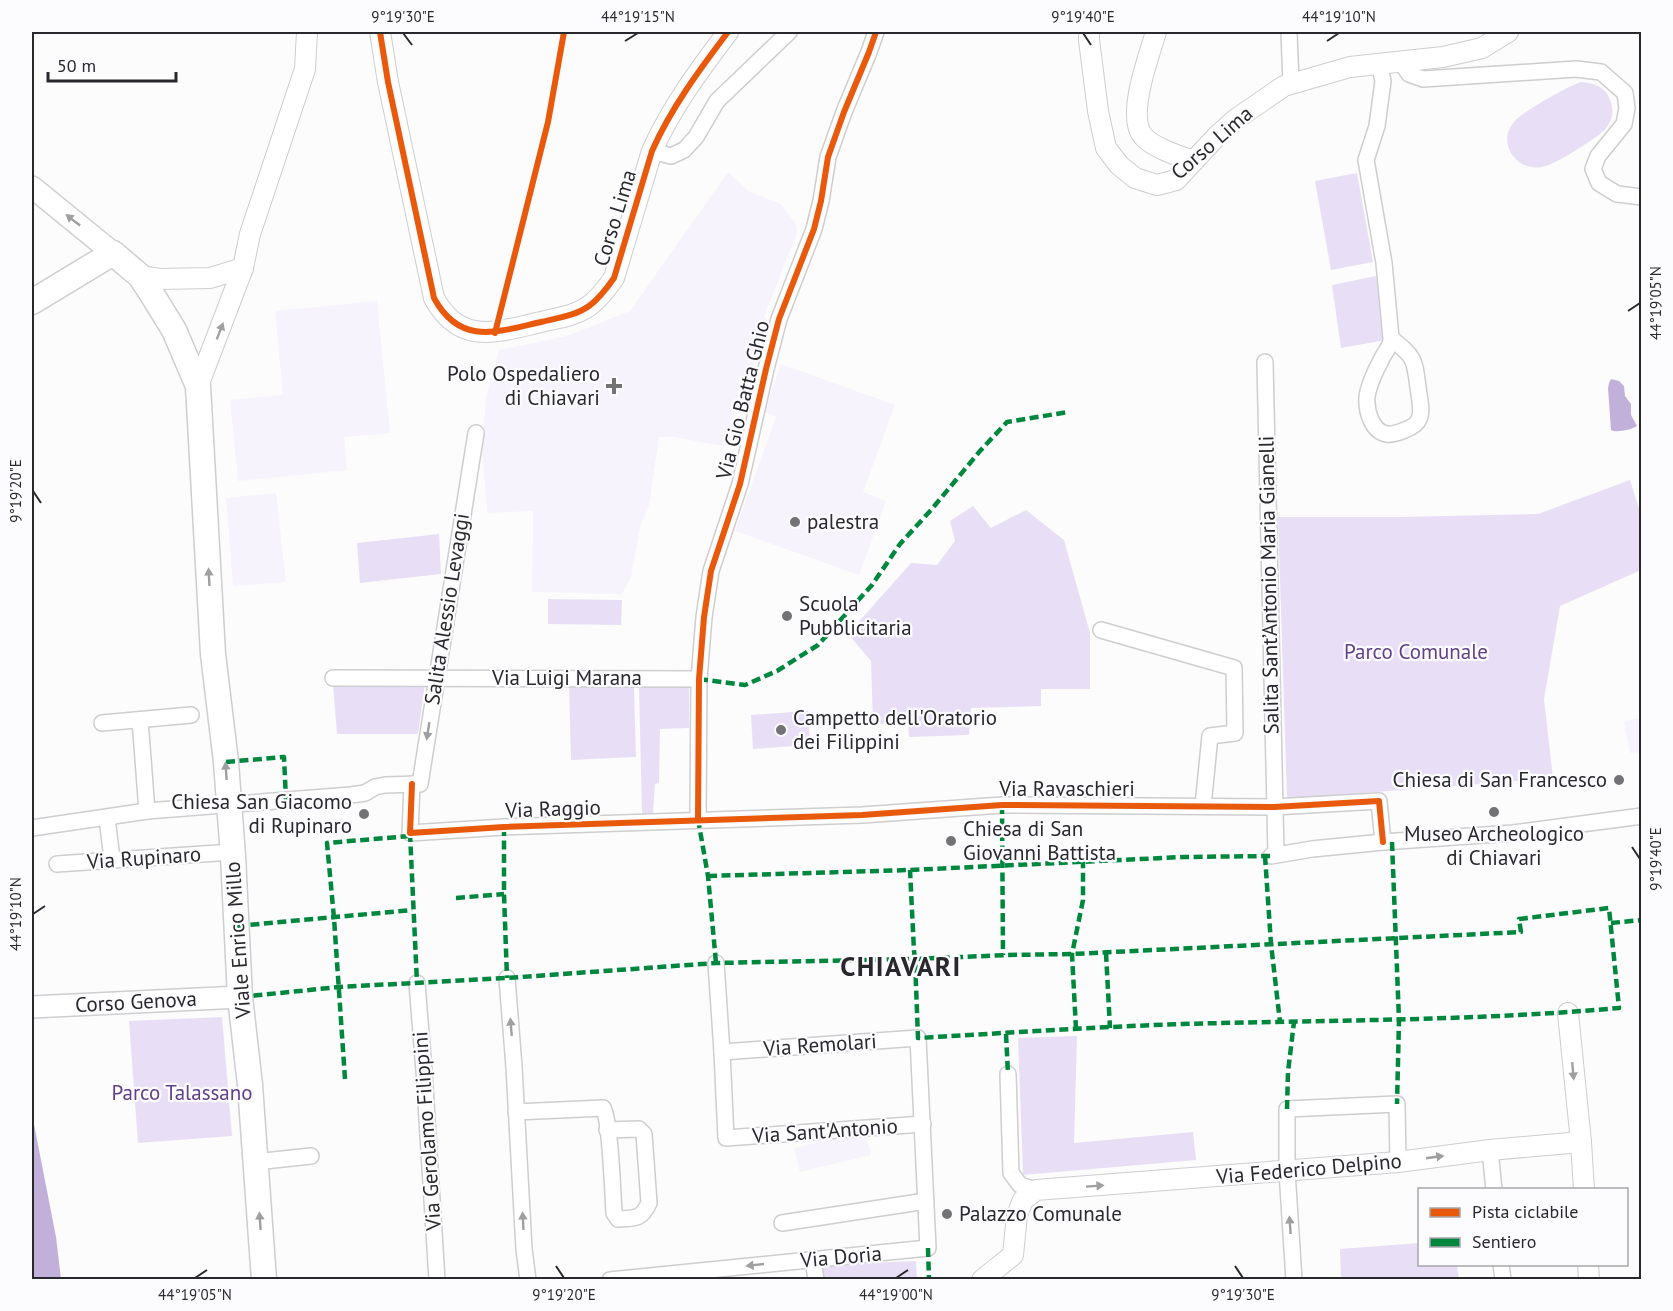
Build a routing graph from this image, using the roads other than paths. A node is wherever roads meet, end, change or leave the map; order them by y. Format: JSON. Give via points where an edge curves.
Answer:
{"nodes":[{"id":1,"x":307,"y":32,"type":"edge"},
{"id":2,"x":380,"y":32,"type":"edge"},
{"id":3,"x":728,"y":32,"type":"edge"},
{"id":4,"x":789,"y":32,"type":"edge"},
{"id":5,"x":876,"y":32,"type":"edge"},
{"id":6,"x":1089,"y":32,"type":"edge"},
{"id":7,"x":1156,"y":32,"type":"edge"},
{"id":8,"x":1289,"y":32,"type":"edge"},
{"id":9,"x":1508,"y":32,"type":"edge"},
{"id":10,"x":1400,"y":61,"type":"junction"},
{"id":11,"x":1379,"y":63,"type":"junction"},
{"id":12,"x":1291,"y":84,"type":"junction"},
{"id":13,"x":652,"y":151,"type":"junction"},
{"id":14,"x":1194,"y":161,"type":"junction"},
{"id":15,"x":32,"y":188,"type":"edge"},
{"id":16,"x":1641,"y":197,"type":"edge"},
{"id":17,"x":113,"y":253,"type":"junction"},
{"id":18,"x":243,"y":268,"type":"junction"},
{"id":19,"x":140,"y":276,"type":"junction"},
{"id":20,"x":32,"y":302,"type":"edge"},
{"id":21,"x":1391,"y":338,"type":"junction"},
{"id":22,"x":1265,"y":362,"type":"dead end"},
{"id":23,"x":198,"y":386,"type":"junction"},
{"id":24,"x":476,"y":433,"type":"dead end"},
{"id":25,"x":1101,"y":630,"type":"dead end"},
{"id":26,"x":333,"y":678,"type":"dead end"},
{"id":27,"x":436,"y":678,"type":"junction"},
{"id":28,"x":699,"y":679,"type":"junction"},
{"id":29,"x":191,"y":715,"type":"dead end"},
{"id":30,"x":140,"y":720,"type":"junction"},
{"id":31,"x":102,"y":723,"type":"dead end"},
{"id":32,"x":416,"y":784,"type":"junction"},
{"id":33,"x":228,"y":805,"type":"junction"},
{"id":34,"x":1203,"y":807,"type":"junction"},
{"id":35,"x":1274,"y":807,"type":"junction"},
{"id":36,"x":147,"y":811,"type":"junction"},
{"id":37,"x":1641,"y":816,"type":"edge"},
{"id":38,"x":107,"y":818,"type":"junction"},
{"id":39,"x":698,"y":819,"type":"junction"},
{"id":40,"x":32,"y":828,"type":"edge"},
{"id":41,"x":410,"y":833,"type":"joint"},
{"id":42,"x":1383,"y":842,"type":"junction"},
{"id":43,"x":232,"y":852,"type":"junction"},
{"id":44,"x":112,"y":860,"type":"junction"},
{"id":45,"x":57,"y":864,"type":"dead end"},
{"id":46,"x":716,"y":963,"type":"dead end"},
{"id":47,"x":507,"y":978,"type":"dead end"},
{"id":48,"x":417,"y":983,"type":"dead end"},
{"id":49,"x":240,"y":997,"type":"junction"},
{"id":50,"x":32,"y":1007,"type":"edge"},
{"id":51,"x":1568,"y":1013,"type":"dead end"},
{"id":52,"x":722,"y":1052,"type":"junction"},
{"id":53,"x":1008,"y":1074,"type":"dead end"},
{"id":54,"x":516,"y":1112,"type":"junction"},
{"id":55,"x":923,"y":1124,"type":"junction"},
{"id":56,"x":607,"y":1130,"type":"junction"},
{"id":57,"x":1581,"y":1142,"type":"junction"},
{"id":58,"x":1491,"y":1150,"type":"junction"},
{"id":59,"x":311,"y":1156,"type":"dead end"},
{"id":60,"x":255,"y":1162,"type":"junction"},
{"id":61,"x":1398,"y":1162,"type":"junction"},
{"id":62,"x":1287,"y":1171,"type":"junction"},
{"id":63,"x":1494,"y":1188,"type":"edge"},
{"id":64,"x":1584,"y":1188,"type":"edge"},
{"id":65,"x":1036,"y":1190,"type":"junction"},
{"id":66,"x":926,"y":1201,"type":"junction"},
{"id":67,"x":782,"y":1223,"type":"dead end"},
{"id":68,"x":813,"y":1259,"type":"junction"},
{"id":69,"x":264,"y":1280,"type":"edge"},
{"id":70,"x":437,"y":1280,"type":"edge"},
{"id":71,"x":528,"y":1280,"type":"edge"},
{"id":72,"x":610,"y":1280,"type":"edge"},
{"id":73,"x":816,"y":1280,"type":"edge"},
{"id":74,"x":982,"y":1280,"type":"edge"},
{"id":75,"x":1294,"y":1280,"type":"edge"}],
"edges":[{"from":1,"to":18,"type":"street","via":[[305,69],[250,234]]},
{"from":2,"to":13,"type":"street","name":"Corso Lima","via":[[435,298],[449,318],[467,329],[495,333],[572,315],[597,299],[614,278]]},
{"from":3,"to":13,"type":"street","name":"Corso Lima","via":[[684,94]]},
{"from":4,"to":13,"type":"street","via":[[717,101],[684,150],[671,156]]},
{"from":5,"to":28,"type":"street","name":"Via Gio Batta Ghio","via":[[828,157],[814,229],[779,319],[740,484],[711,571]]},
{"from":6,"to":14,"type":"street","name":"Corso Lima","via":[[1106,148],[1119,165],[1135,178],[1156,184],[1176,180]]},
{"from":7,"to":14,"type":"street","via":[[1136,107],[1137,126],[1144,138]]},
{"from":8,"to":12,"type":"street"},
{"from":9,"to":10,"type":"street","name":"Corso Lima","via":[[1482,48]]},
{"from":10,"to":11,"type":"street","name":"Corso Lima"},
{"from":10,"to":16,"type":"street","via":[[1409,74],[1423,79],[1576,69],[1601,72],[1625,93],[1627,108],[1624,124],[1598,156],[1593,169],[1599,183],[1617,194]]},
{"from":11,"to":12,"type":"street","name":"Corso Lima"},
{"from":11,"to":21,"type":"street","via":[[1383,81],[1377,126],[1366,160],[1384,263]]},
{"from":12,"to":14,"type":"street","name":"Corso Lima","via":[[1236,119]]},
{"from":17,"to":15,"type":"main road","one_way":true},
{"from":17,"to":19,"type":"main road","name":"Viale Enrico Millo"},
{"from":17,"to":20,"type":"main road"},
{"from":18,"to":19,"type":"street","via":[[210,278]]},
{"from":23,"to":18,"type":"street","one_way":true},
{"from":19,"to":23,"type":"main road","name":"Viale Enrico Millo","via":[[174,330]]},
{"from":21,"to":21,"type":"street","via":[[1408,351],[1415,363],[1421,412],[1419,421],[1397,434],[1376,429],[1366,399]]},
{"from":22,"to":35,"type":"street","name":"Salita Sant’Antonio Maria Gianelli"},
{"from":33,"to":23,"type":"main road","name":"Viale Enrico Millo","one_way":true,"via":[[213,654]]},
{"from":24,"to":27,"type":"street","name":"Salita Alessio Levaggi"},
{"from":25,"to":34,"type":"street","via":[[1234,668],[1235,733],[1210,736]]},
{"from":26,"to":27,"type":"street","name":"Via Luigi Marana"},
{"from":27,"to":28,"type":"street","name":"Via Luigi Marana"},
{"from":27,"to":32,"type":"street","name":"Salita Alessio Levaggi","one_way":true},
{"from":28,"to":39,"type":"street","name":"Via Gio Batta Ghio"},
{"from":29,"to":30,"type":"street"},
{"from":30,"to":31,"type":"street"},
{"from":30,"to":36,"type":"street"},
{"from":32,"to":33,"type":"street","via":[[386,785],[351,795]]},
{"from":32,"to":41,"type":"street","name":"Salita Alessio Levaggi"},
{"from":33,"to":36,"type":"street"},
{"from":33,"to":43,"type":"main road","name":"Viale Enrico Millo"},
{"from":34,"to":35,"type":"street","name":"Via Ravaschieri"},
{"from":34,"to":39,"type":"street","name":"Via Ravaschieri","via":[[1002,805],[862,815]]},
{"from":35,"to":42,"type":"street","name":"Via Ravaschieri","via":[[1379,801]]},
{"from":35,"to":42,"type":"street","name":"Salita Sant’Antonio Maria Gianelli","via":[[1273,856]]},
{"from":36,"to":38,"type":"street"},
{"from":37,"to":42,"type":"street","via":[[1513,833]]},
{"from":38,"to":40,"type":"street"},
{"from":38,"to":44,"type":"street"},
{"from":39,"to":41,"type":"street","name":"Via Raggio"},
{"from":43,"to":44,"type":"street","name":"Via Rupinaro"},
{"from":43,"to":49,"type":"main road","name":"Viale Enrico Millo"},
{"from":44,"to":45,"type":"street","name":"Via Rupinaro"},
{"from":46,"to":52,"type":"street"},
{"from":54,"to":47,"type":"street","one_way":true},
{"from":48,"to":70,"type":"street","name":"Via Gerolamo Filippini"},
{"from":49,"to":50,"type":"main road","name":"Corso Genova"},
{"from":49,"to":60,"type":"main road","name":"Viale Enrico Millo"},
{"from":51,"to":57,"type":"street","one_way":true},
{"from":52,"to":55,"type":"street","name":"Via Remolari","via":[[918,1038]]},
{"from":52,"to":55,"type":"street","name":"Via Sant'Antonio","via":[[726,1138]]},
{"from":53,"to":65,"type":"street","via":[[1011,1173],[1020,1185]]},
{"from":54,"to":56,"type":"street","via":[[599,1107],[606,1113]]},
{"from":71,"to":54,"type":"street","one_way":true},
{"from":55,"to":66,"type":"street"},
{"from":56,"to":56,"type":"street","via":[[614,1213],[618,1219],[641,1216],[648,1203],[644,1134],[639,1129]]},
{"from":57,"to":58,"type":"street","name":"Via Federico Delpino"},
{"from":57,"to":64,"type":"street"},
{"from":61,"to":58,"type":"street","name":"Via Federico Delpino","one_way":true},
{"from":58,"to":63,"type":"street"},
{"from":59,"to":60,"type":"street"},
{"from":69,"to":60,"type":"main road","name":"Viale Enrico Millo","one_way":true},
{"from":61,"to":62,"type":"street","name":"Via Federico Delpino"},
{"from":61,"to":62,"type":"street","via":[[1397,1104],[1287,1109]]},
{"from":65,"to":62,"type":"street","name":"Via Federico Delpino","one_way":true},
{"from":75,"to":62,"type":"street","one_way":true},
{"from":65,"to":74,"type":"street","via":[[1023,1200],[1017,1215],[1013,1255]]},
{"from":66,"to":67,"type":"street"},
{"from":66,"to":68,"type":"street","name":"Via Doria","via":[[928,1248]]},
{"from":68,"to":72,"type":"street","name":"Via Doria","one_way":true},
{"from":68,"to":73,"type":"street"}]}
